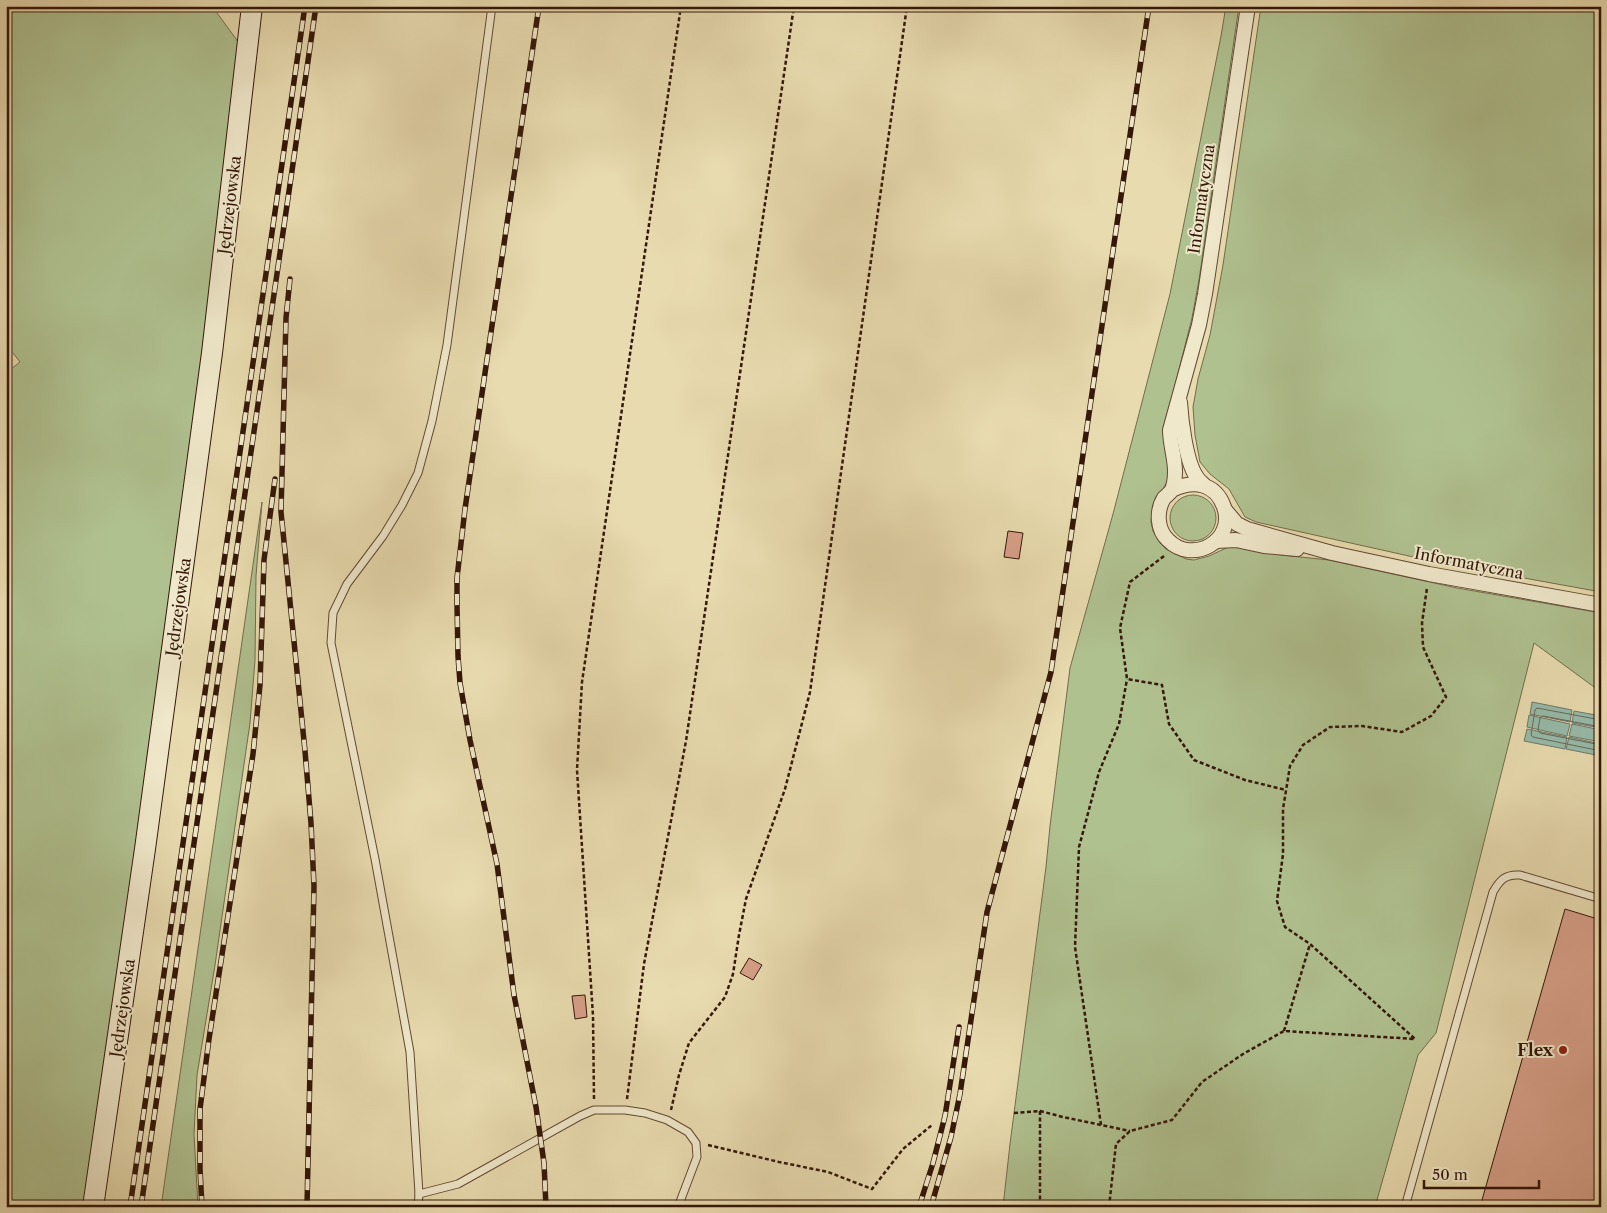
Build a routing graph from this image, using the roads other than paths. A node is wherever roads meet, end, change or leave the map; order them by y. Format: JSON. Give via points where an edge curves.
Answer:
{"nodes":[{"id":1,"x":252,"y":6,"type":"edge"},
{"id":2,"x":492,"y":6,"type":"edge"},
{"id":3,"x":1248,"y":6,"type":"edge"},
{"id":4,"x":1180,"y":396,"type":"junction"},
{"id":5,"x":1204,"y":486,"type":"junction"},
{"id":6,"x":1172,"y":490,"type":"junction"},
{"id":7,"x":1226,"y":511,"type":"junction"},
{"id":8,"x":1216,"y":542,"type":"junction"},
{"id":9,"x":1332,"y":553,"type":"junction"},
{"id":10,"x":1601,"y":605,"type":"edge"},
{"id":11,"x":1601,"y":899,"type":"edge"},
{"id":12,"x":419,"y":1194,"type":"junction"},
{"id":13,"x":93,"y":1207,"type":"edge"},
{"id":14,"x":418,"y":1207,"type":"edge"},
{"id":15,"x":678,"y":1207,"type":"edge"},
{"id":16,"x":1405,"y":1207,"type":"edge"}],
"edges":[{"from":1,"to":13,"type":"street","name":"Jędrzejowska","via":[[212,353]]},
{"from":2,"to":12,"type":"lane","via":[[446,345],[432,421],[418,473],[402,505],[347,584],[333,613],[331,643],[410,1052]]},
{"from":3,"to":4,"type":"street","name":"Informatyczna","via":[[1205,294]]},
{"from":4,"to":5,"type":"street","name":"Informatyczna","via":[[1192,468]]},
{"from":4,"to":6,"type":"street","name":"Informatyczna","via":[[1170,430],[1175,469]]},
{"from":5,"to":6,"type":"street","via":[[1182,485]]},
{"from":5,"to":7,"type":"street","name":"Informatyczna","via":[[1222,500]]},
{"from":6,"to":8,"type":"street","name":"Informatyczna","via":[[1164,499],[1158,517],[1166,539],[1175,547],[1195,551]]},
{"from":7,"to":8,"type":"street","via":[[1226,523]]},
{"from":7,"to":9,"type":"street","name":"Informatyczna","via":[[1237,524],[1247,529]]},
{"from":8,"to":9,"type":"street","name":"Informatyczna","via":[[1236,540]]},
{"from":9,"to":10,"type":"street","name":"Informatyczna"},
{"from":11,"to":16,"type":"lane","via":[[1520,875],[1504,877],[1498,883]]},
{"from":12,"to":14,"type":"lane"},
{"from":12,"to":15,"type":"lane","via":[[458,1184],[594,1110],[625,1110],[667,1120],[688,1132],[696,1143],[698,1157]]}]}
